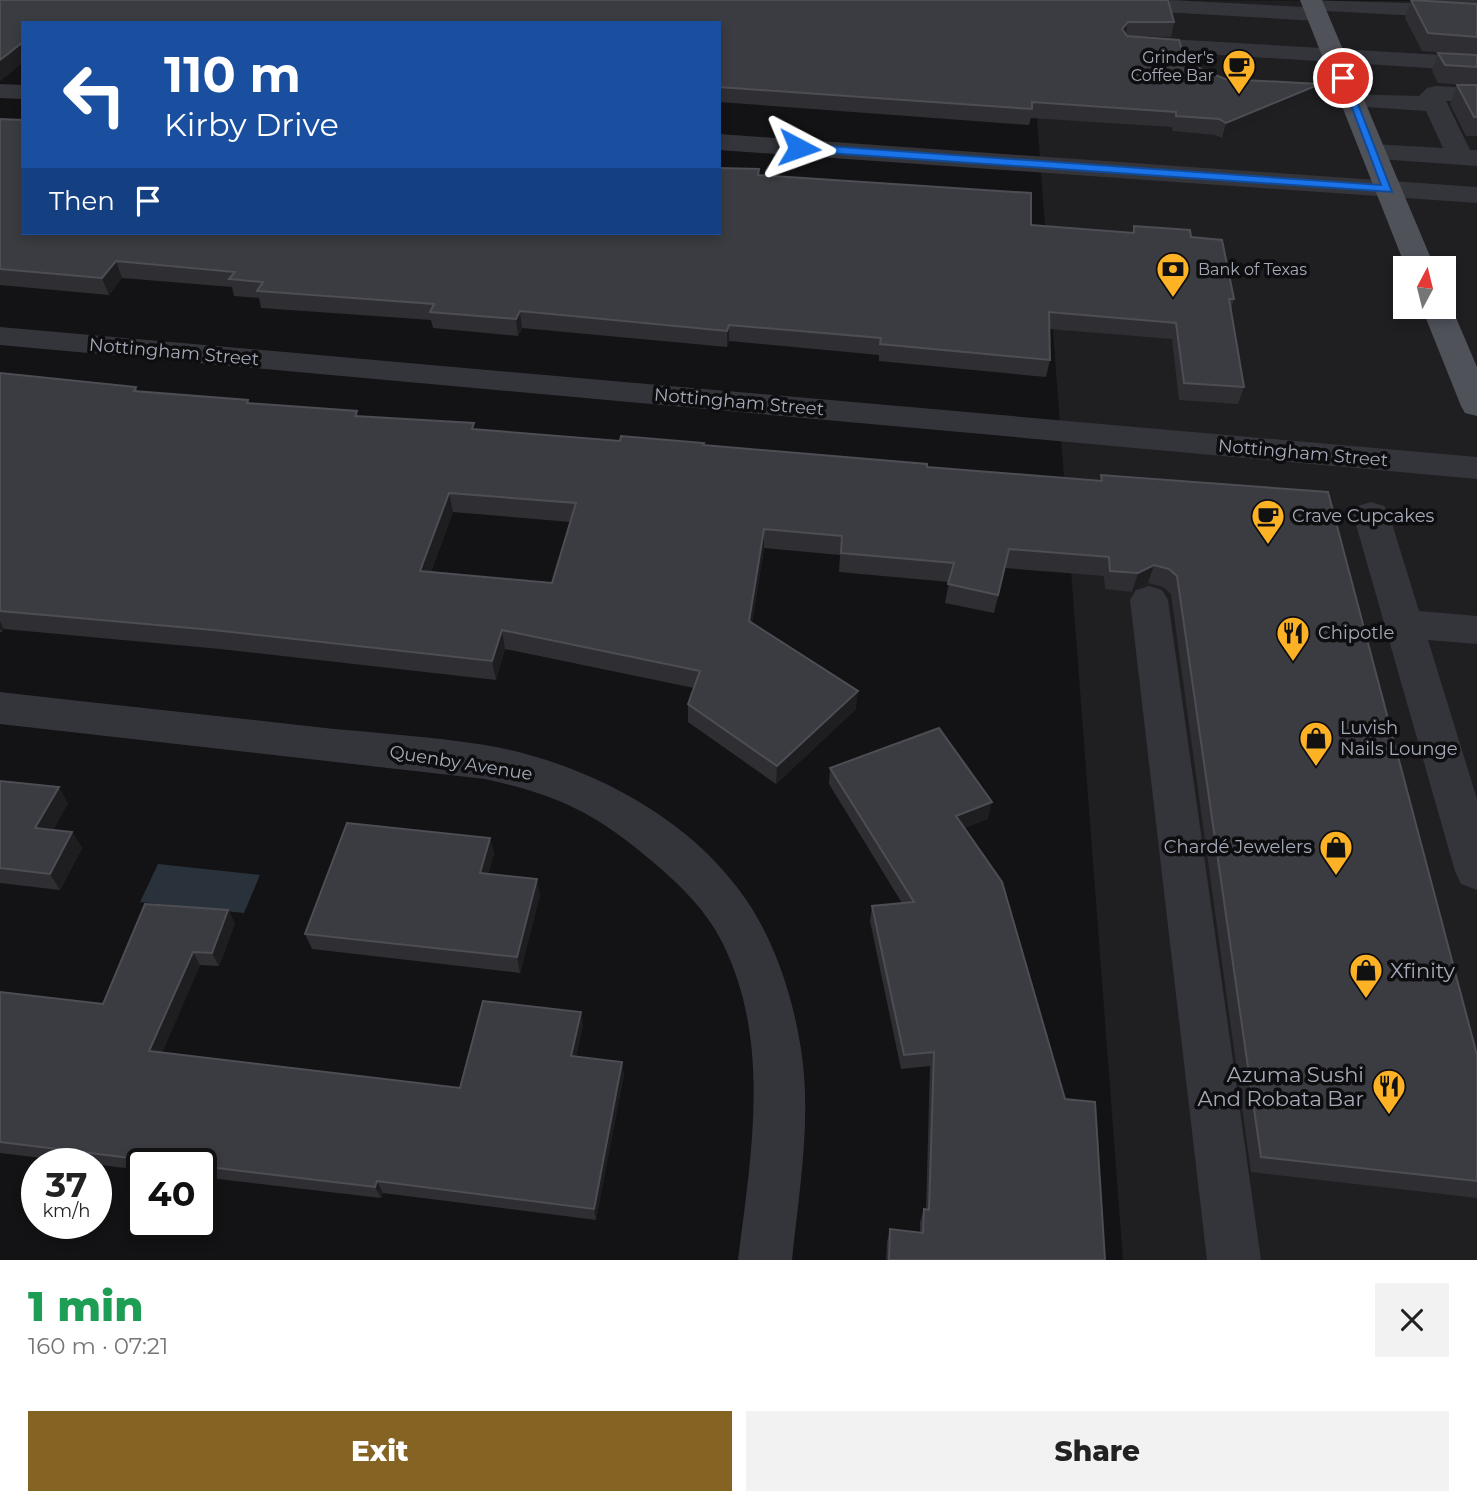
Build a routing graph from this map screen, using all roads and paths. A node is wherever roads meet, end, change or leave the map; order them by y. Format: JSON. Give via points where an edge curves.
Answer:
{"nodes":[{"id":1,"x":1314,"y":6,"type":"edge"},
{"id":2,"x":1171,"y":7,"type":"edge"},
{"id":3,"x":1477,"y":12,"type":"edge"},
{"id":4,"x":1134,"y":44,"type":"edge"},
{"id":5,"x":1334,"y":56,"type":"junction"},
{"id":6,"x":1477,"y":64,"type":"edge"},
{"id":7,"x":0,"y":91,"type":"edge"},
{"id":8,"x":21,"y":92,"type":"edge"},
{"id":9,"x":1477,"y":95,"type":"edge"},
{"id":10,"x":1352,"y":99,"type":"junction"},
{"id":11,"x":1435,"y":104,"type":"junction"},
{"id":12,"x":721,"y":142,"type":"edge"},
{"id":13,"x":1373,"y":152,"type":"junction"},
{"id":14,"x":1469,"y":158,"type":"edge"},
{"id":15,"x":1388,"y":189,"type":"junction"},
{"id":16,"x":1477,"y":195,"type":"edge"},
{"id":17,"x":1416,"y":256,"type":"edge"},
{"id":18,"x":1441,"y":319,"type":"edge"},
{"id":19,"x":0,"y":336,"type":"edge"},
{"id":20,"x":1477,"y":406,"type":"edge"},
{"id":21,"x":1477,"y":468,"type":"edge"},
{"id":22,"x":1370,"y":514,"type":"dead end"},
{"id":23,"x":1149,"y":600,"type":"dead end"},
{"id":24,"x":1403,"y":624,"type":"junction"},
{"id":25,"x":1477,"y":629,"type":"edge"},
{"id":26,"x":0,"y":708,"type":"edge"},
{"id":27,"x":1477,"y":871,"type":"edge"},
{"id":28,"x":765,"y":1260,"type":"edge"},
{"id":29,"x":1234,"y":1260,"type":"edge"}],
"edges":[{"from":1,"to":2,"type":"street"},
{"from":1,"to":3,"type":"street"},
{"from":1,"to":5,"type":"main road"},
{"from":4,"to":5,"type":"street"},
{"from":5,"to":6,"type":"street"},
{"from":5,"to":10,"type":"main road"},
{"from":7,"to":8,"type":"street"},
{"from":9,"to":11,"type":"street","via":[[1436,93],[1431,96]]},
{"from":10,"to":11,"type":"street"},
{"from":10,"to":13,"type":"main road"},
{"from":11,"to":14,"type":"street"},
{"from":12,"to":15,"type":"street"},
{"from":13,"to":14,"type":"street"},
{"from":13,"to":15,"type":"main road"},
{"from":15,"to":16,"type":"street"},
{"from":15,"to":17,"type":"main road"},
{"from":18,"to":20,"type":"main road"},
{"from":19,"to":21,"type":"street","name":"Nottingham Street"},
{"from":22,"to":24,"type":"street"},
{"from":23,"to":29,"type":"street"},
{"from":24,"to":25,"type":"street"},
{"from":24,"to":27,"type":"street"},
{"from":26,"to":28,"type":"street","name":"Quenby Avenue","via":[[485,762],[536,773],[593,794],[652,834],[696,875],[738,926],[763,989],[778,1063],[779,1126]]}]}
